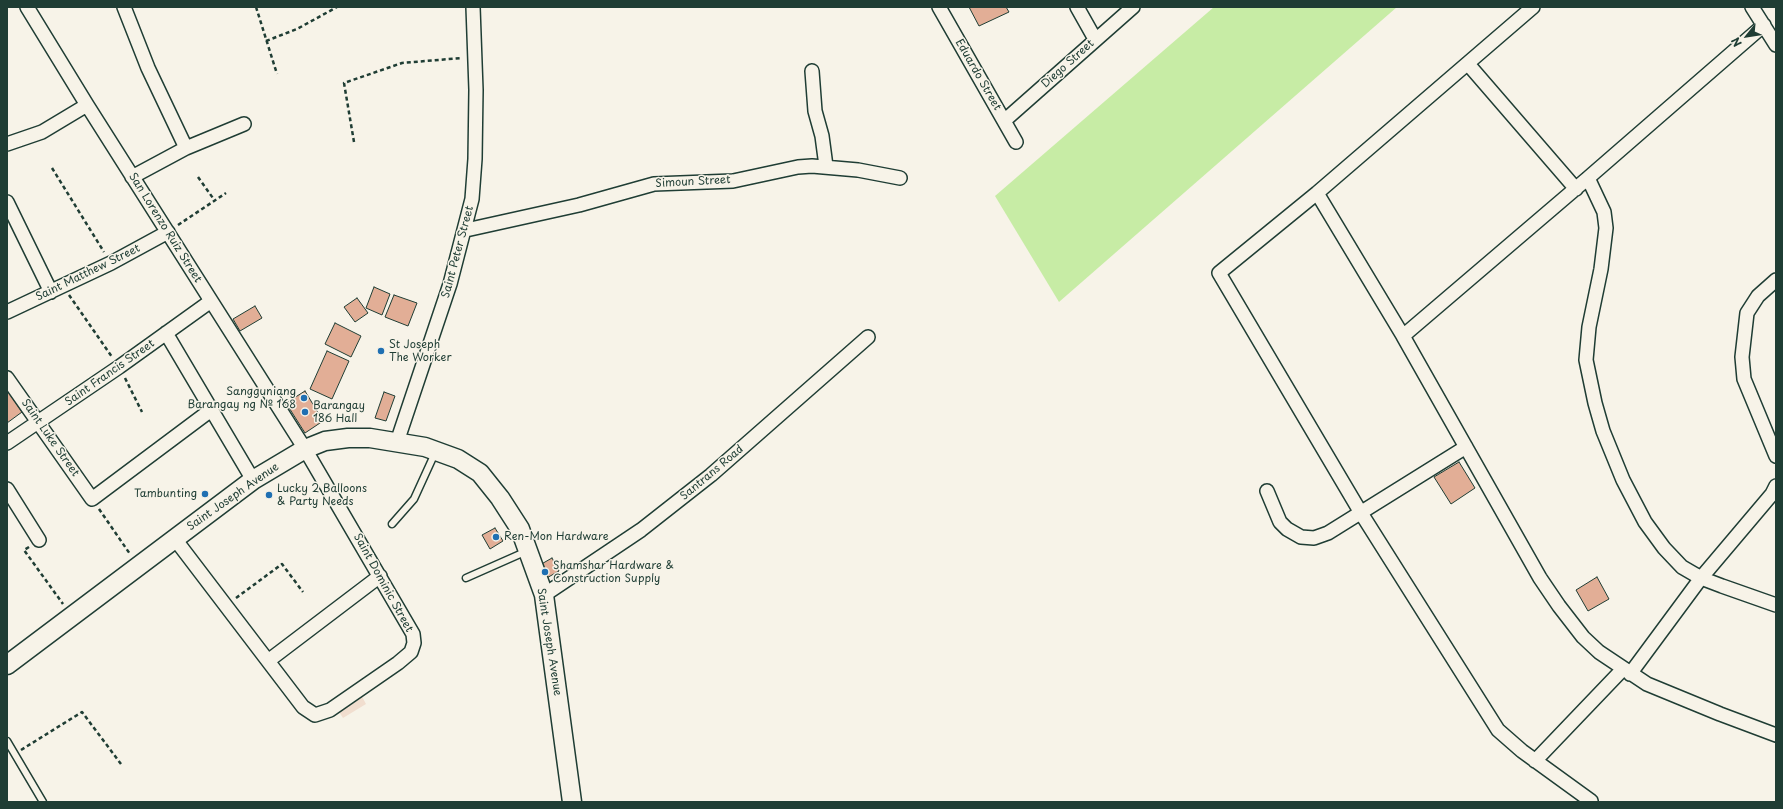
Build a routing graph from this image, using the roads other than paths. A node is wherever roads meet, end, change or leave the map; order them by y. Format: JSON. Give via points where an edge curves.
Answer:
{"nodes":[{"id":1,"x":27,"y":7,"type":"edge"},
{"id":2,"x":124,"y":7,"type":"edge"},
{"id":3,"x":473,"y":7,"type":"edge"},
{"id":4,"x":939,"y":7,"type":"edge"},
{"id":5,"x":1078,"y":7,"type":"edge"},
{"id":6,"x":1133,"y":7,"type":"edge"},
{"id":7,"x":1533,"y":7,"type":"edge"},
{"id":8,"x":1752,"y":7,"type":"edge"},
{"id":9,"x":1764,"y":25,"type":"junction"},
{"id":10,"x":1096,"y":39,"type":"junction"},
{"id":11,"x":1776,"y":45,"type":"edge"},
{"id":12,"x":1468,"y":64,"type":"junction"},
{"id":13,"x":812,"y":71,"type":"dead end"},
{"id":14,"x":87,"y":105,"type":"junction"},
{"id":15,"x":1004,"y":121,"type":"junction"},
{"id":16,"x":244,"y":124,"type":"dead end"},
{"id":17,"x":1016,"y":142,"type":"dead end"},
{"id":18,"x":7,"y":144,"type":"edge"},
{"id":19,"x":186,"y":148,"type":"junction"},
{"id":20,"x":826,"y":166,"type":"junction"},
{"id":21,"x":132,"y":177,"type":"junction"},
{"id":22,"x":900,"y":178,"type":"dead end"},
{"id":23,"x":1588,"y":178,"type":"junction"},
{"id":24,"x":1576,"y":189,"type":"junction"},
{"id":25,"x":1317,"y":193,"type":"junction"},
{"id":26,"x":7,"y":202,"type":"edge"},
{"id":27,"x":466,"y":230,"type":"junction"},
{"id":28,"x":168,"y":232,"type":"junction"},
{"id":29,"x":1776,"y":280,"type":"edge"},
{"id":30,"x":51,"y":292,"type":"junction"},
{"id":31,"x":211,"y":301,"type":"junction"},
{"id":32,"x":7,"y":312,"type":"edge"},
{"id":33,"x":166,"y":333,"type":"junction"},
{"id":34,"x":1403,"y":336,"type":"junction"},
{"id":35,"x":868,"y":337,"type":"dead end"},
{"id":36,"x":7,"y":378,"type":"edge"},
{"id":37,"x":211,"y":410,"type":"junction"},
{"id":38,"x":39,"y":422,"type":"junction"},
{"id":39,"x":7,"y":442,"type":"edge"},
{"id":40,"x":397,"y":442,"type":"junction"},
{"id":41,"x":1466,"y":447,"type":"junction"},
{"id":42,"x":306,"y":449,"type":"junction"},
{"id":43,"x":435,"y":451,"type":"junction"},
{"id":44,"x":1776,"y":456,"type":"edge"},
{"id":45,"x":253,"y":480,"type":"junction"},
{"id":46,"x":1776,"y":486,"type":"edge"},
{"id":47,"x":7,"y":490,"type":"edge"},
{"id":48,"x":1267,"y":491,"type":"dead end"},
{"id":49,"x":1361,"y":513,"type":"junction"},
{"id":50,"x":392,"y":524,"type":"dead end"},
{"id":51,"x":175,"y":539,"type":"junction"},
{"id":52,"x":39,"y":540,"type":"dead end"},
{"id":53,"x":528,"y":550,"type":"junction"},
{"id":54,"x":380,"y":576,"type":"junction"},
{"id":55,"x":466,"y":578,"type":"dead end"},
{"id":56,"x":1701,"y":578,"type":"junction"},
{"id":57,"x":544,"y":595,"type":"junction"},
{"id":58,"x":1776,"y":605,"type":"edge"},
{"id":59,"x":268,"y":661,"type":"junction"},
{"id":60,"x":7,"y":665,"type":"edge"},
{"id":61,"x":1627,"y":671,"type":"junction"},
{"id":62,"x":1776,"y":735,"type":"edge"},
{"id":63,"x":7,"y":741,"type":"edge"},
{"id":64,"x":1535,"y":761,"type":"junction"},
{"id":65,"x":43,"y":802,"type":"edge"},
{"id":66,"x":572,"y":802,"type":"edge"},
{"id":67,"x":1591,"y":802,"type":"edge"}],
"edges":[{"from":1,"to":14,"type":"street","name":"San Lorenzo Ruiz Street"},
{"from":2,"to":19,"type":"street","via":[[148,68]]},
{"from":3,"to":27,"type":"street","name":"Saint Peter Street","via":[[475,159],[472,199]]},
{"from":4,"to":15,"type":"street","name":"Eduardo Street"},
{"from":5,"to":10,"type":"street"},
{"from":6,"to":10,"type":"street","name":"Diego Street"},
{"from":7,"to":12,"type":"street"},
{"from":8,"to":9,"type":"street"},
{"from":9,"to":11,"type":"street"},
{"from":9,"to":23,"type":"street"},
{"from":10,"to":15,"type":"street","name":"Diego Street"},
{"from":12,"to":24,"type":"street"},
{"from":12,"to":25,"type":"street"},
{"from":13,"to":20,"type":"street","via":[[815,111]]},
{"from":14,"to":18,"type":"street","via":[[42,132]]},
{"from":14,"to":21,"type":"street","name":"San Lorenzo Ruiz Street"},
{"from":15,"to":17,"type":"street","name":"Eduardo Street"},
{"from":16,"to":19,"type":"street"},
{"from":19,"to":21,"type":"street"},
{"from":20,"to":22,"type":"street","name":"Simoun Street"},
{"from":20,"to":27,"type":"street","name":"Simoun Street","via":[[798,167],[733,181],[654,184],[579,205]]},
{"from":21,"to":28,"type":"street","name":"San Lorenzo Ruiz Street"},
{"from":23,"to":24,"type":"street"},
{"from":23,"to":56,"type":"street","via":[[1604,212],[1606,228],[1586,360],[1595,403],[1603,431],[1623,480],[1645,522],[1682,567]]},
{"from":24,"to":34,"type":"street"},
{"from":25,"to":34,"type":"street"},
{"from":25,"to":49,"type":"street","via":[[1219,273]]},
{"from":26,"to":30,"type":"street"},
{"from":27,"to":40,"type":"street","name":"Saint Peter Street"},
{"from":28,"to":30,"type":"street","name":"Saint Matthew Street"},
{"from":28,"to":31,"type":"street","name":"San Lorenzo Ruiz Street"},
{"from":29,"to":44,"type":"street","via":[[1758,296],[1747,313],[1742,357],[1744,379]]},
{"from":30,"to":32,"type":"street","name":"Saint Matthew Street"},
{"from":31,"to":33,"type":"street","name":"Saint Francis Street"},
{"from":31,"to":42,"type":"street","name":"San Lorenzo Ruiz Street"},
{"from":33,"to":37,"type":"street"},
{"from":33,"to":38,"type":"street","name":"Saint Francis Street"},
{"from":34,"to":41,"type":"street"},
{"from":35,"to":57,"type":"street","name":"Santrans Road","via":[[711,475],[641,530]]},
{"from":36,"to":38,"type":"street","name":"Saint Luke Street"},
{"from":37,"to":38,"type":"street","name":"Saint Luke Street","via":[[92,499]]},
{"from":37,"to":45,"type":"street"},
{"from":38,"to":39,"type":"street","name":"Saint Francis Street"},
{"from":40,"to":42,"type":"main road","name":"Saint Joseph Avenue","via":[[348,438],[325,441]]},
{"from":40,"to":43,"type":"main road","name":"Saint Joseph Avenue"},
{"from":41,"to":49,"type":"street"},
{"from":41,"to":61,"type":"street","via":[[1558,606],[1594,647]]},
{"from":42,"to":45,"type":"main road","name":"Saint Joseph Avenue"},
{"from":42,"to":54,"type":"street","name":"Saint Dominic Street"},
{"from":43,"to":50,"type":"lane","via":[[414,499]]},
{"from":43,"to":53,"type":"main road","name":"Saint Joseph Avenue","via":[[458,459],[480,473],[520,529]]},
{"from":45,"to":51,"type":"main road","name":"Saint Joseph Avenue"},
{"from":46,"to":56,"type":"street"},
{"from":47,"to":52,"type":"street"},
{"from":48,"to":49,"type":"street","via":[[1280,522],[1301,537],[1314,538],[1328,534]]},
{"from":49,"to":64,"type":"street","via":[[1498,730]]},
{"from":51,"to":59,"type":"street","name":"Saint Dominic Street"},
{"from":51,"to":60,"type":"main road","name":"Saint Joseph Avenue"},
{"from":53,"to":55,"type":"lane"},
{"from":53,"to":57,"type":"main road","name":"Saint Joseph Avenue"},
{"from":54,"to":59,"type":"street"},
{"from":54,"to":59,"type":"street","name":"Saint Dominic Street","via":[[413,634],[414,643],[406,658],[330,710],[315,715],[303,707]]},
{"from":56,"to":58,"type":"street"},
{"from":56,"to":61,"type":"street"},
{"from":57,"to":66,"type":"main road","name":"Saint Joseph Avenue"},
{"from":61,"to":62,"type":"street","via":[[1647,684]]},
{"from":61,"to":64,"type":"street"},
{"from":63,"to":65,"type":"lane"},
{"from":64,"to":67,"type":"street"}]}
